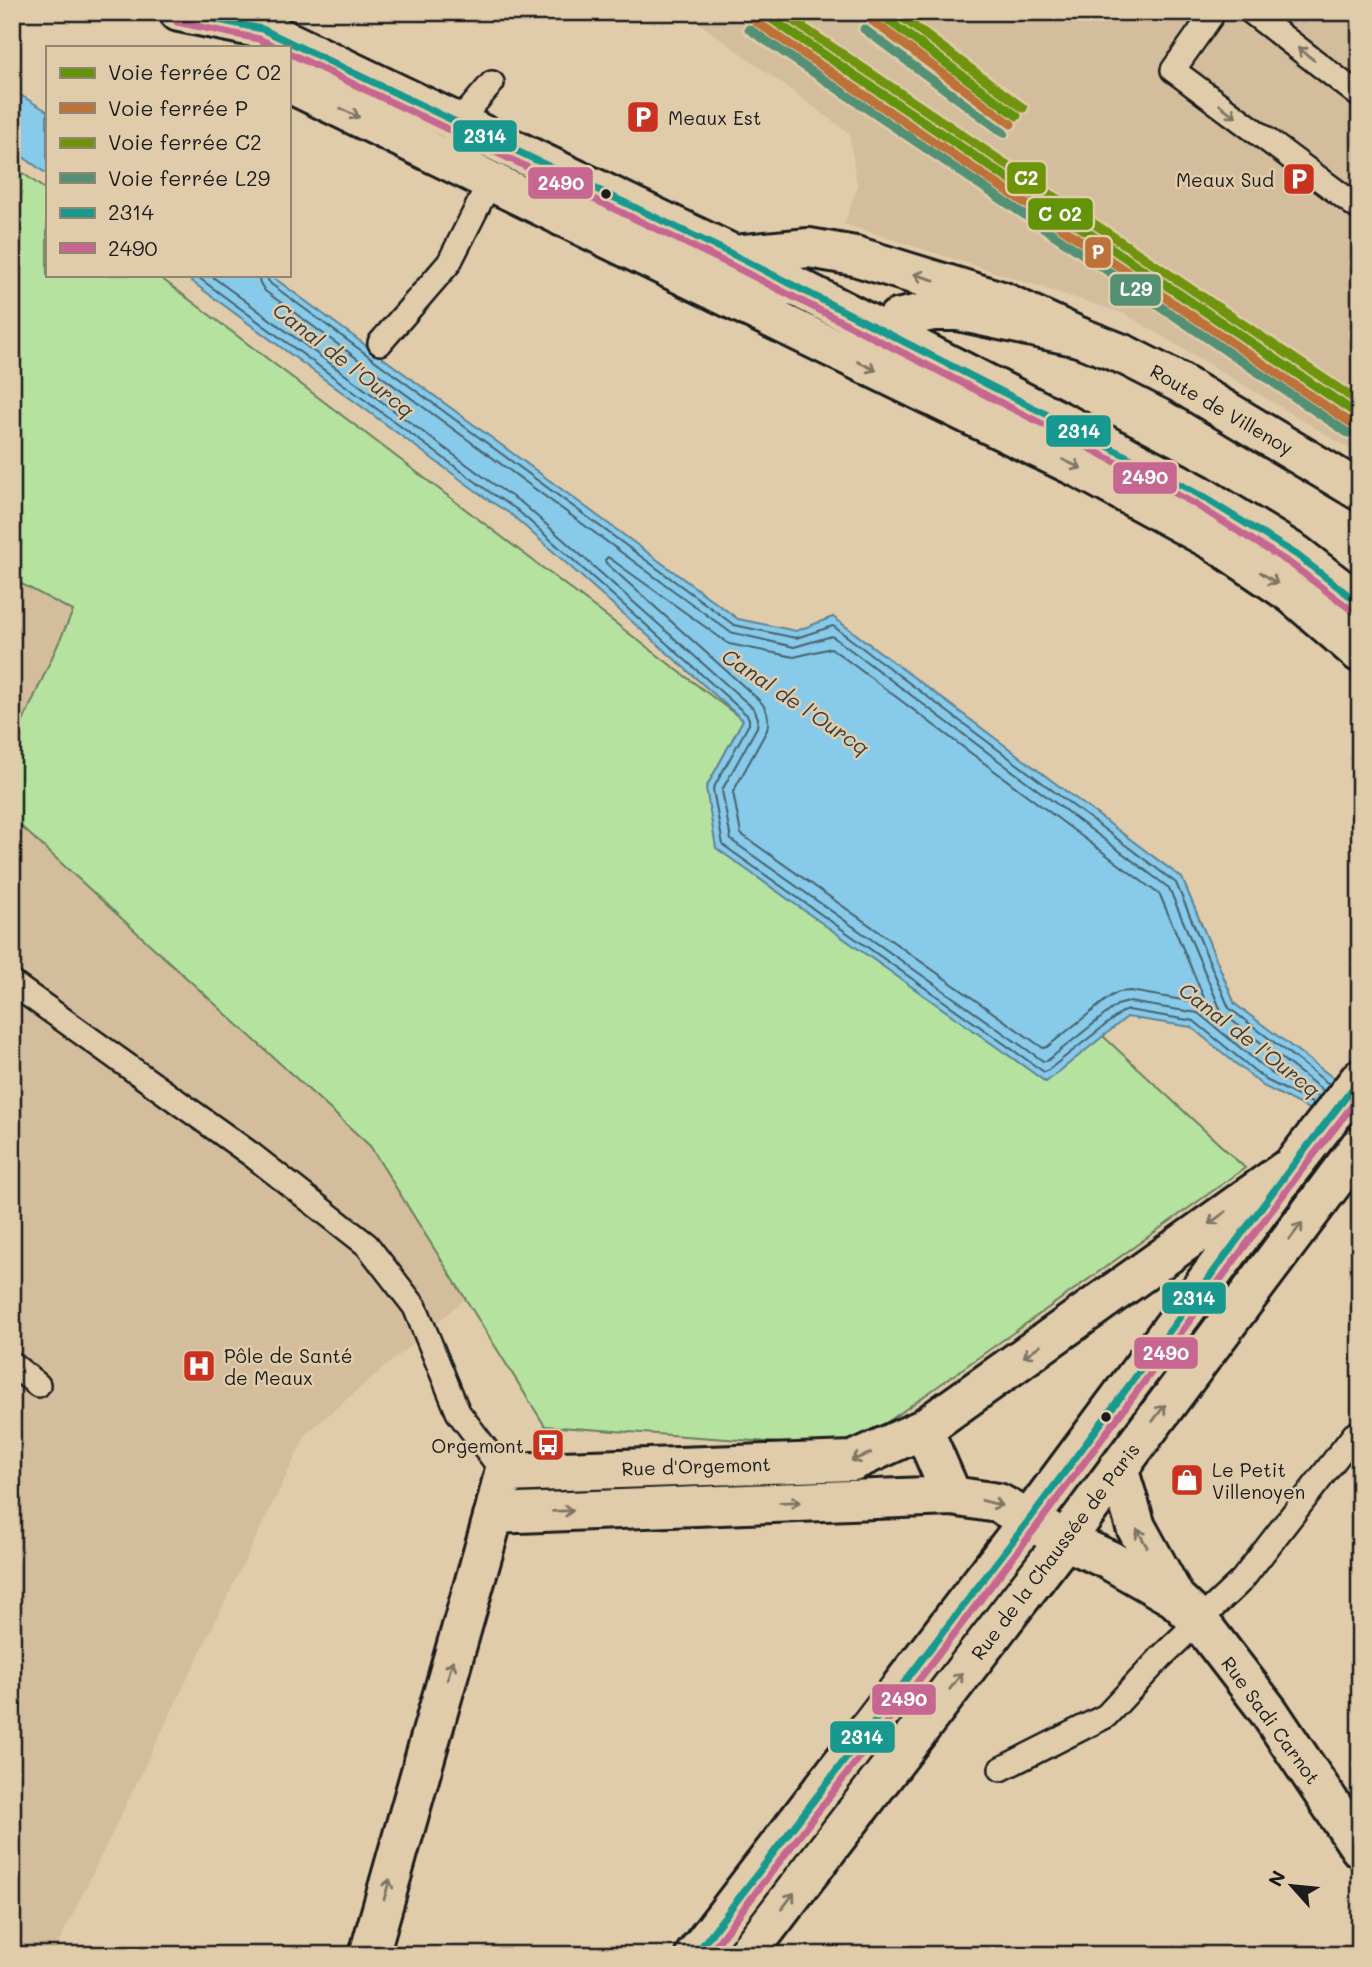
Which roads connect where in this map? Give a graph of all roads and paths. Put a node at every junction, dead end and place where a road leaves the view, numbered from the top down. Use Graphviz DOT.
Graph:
graph roads {
  1 [pos="1214,12"];
  2 [pos="1251,12"];
  3 [pos="180,13"];
  4 [pos="224,46"];
  5 [pos="290,83"];
  6 [pos="492,83"];
  7 [pos="1360,96"];
  8 [pos="461,125"];
  9 [pos="444,159"];
  10 [pos="489,182"];
  11 [pos="1360,209"];
  12 [pos="559,216"];
  13 [pos="734,255"];
  14 [pos="889,333"];
  15 [pos="1079,337"];
  16 [pos="380,343"];
  17 [pos="1360,491"];
  18 [pos="1360,604"];
  19 [pos="1360,653"];
  20 [pos="12,983"];
  21 [pos="1360,1079"];
  22 [pos="1360,1146"];
  23 [pos="1293,1164"];
  24 [pos="12,1364"];
  25 [pos="38,1385"];
  26 [pos="923,1429"];
  27 [pos="1354,1435"];
  28 [pos="1118,1468"];
  29 [pos="504,1472"];
  30 [pos="952,1496"];
  31 [pos="495,1514"];
  32 [pos="1029,1520"];
  33 [pos="1065,1540"];
  34 [pos="1187,1610"];
  35 [pos="1002,1769"];
  36 [pos="1360,1848"];
  37 [pos="369,1955"];
  38 [pos="695,1955"];
  39 [pos="747,1955"];
  1 -- 11 [label="lane, one-way"];
  7 -- 2 [label="lane, one-way"];
  3 -- 4 [label="main road"];
  3 -- 8 [label="main road"];
  5 -- 9 [label="main road, one-way"];
  6 -- 8 [label="lane"];
  8 -- 9 [label="lane"];
  8 -- 13 [label="main road"];
  9 -- 10 [label="main road"];
  10 -- 12 [label="main road"];
  10 -- 16 [label="lane"];
  12 -- 14 [label="main road"];
  12 -- 19 [label="main road, one-way"];
  13 -- 14 [label="main road"];
  15 -- 13 [label="main road, one-way"];
  14 -- 15 [label="main road"];
  14 -- 18 [label="main road"];
  15 -- 17 [label="main road, Route de Villenoy"];
  20 -- 29 [label="lane"];
  21 -- 23 [label="main road, Rue de la Chaussée de Paris"];
  28 -- 22 [label="main road, Rue de la Chaussée de Paris, one-way"];
  23 -- 26 [label="main road, Rue d'Orgemont, one-way"];
  23 -- 32 [label="main road, Rue de la Chaussée de Paris"];
  24 -- 25 [label="lane"];
  26 -- 29 [label="main road, Rue d'Orgemont, one-way"];
  26 -- 30 [label="main road"];
  27 -- 34 [label="lane"];
  28 -- 33 [label="main road, Rue de la Chaussée de Paris"];
  34 -- 28 [label="main road, Rue Sadi Carnot, one-way"];
  29 -- 31 [label="main road"];
  31 -- 30 [label="main road, Rue d'Orgemont, one-way"];
  30 -- 32 [label="main road, Rue d'Orgemont, one-way"];
  37 -- 31 [label="main road, one-way"];
  32 -- 33 [label="main road, Rue Sadi Carnot"];
  32 -- 38 [label="main road, Rue de la Chaussée de Paris"];
  33 -- 34 [label="main road, Rue Sadi Carnot"];
  39 -- 33 [label="main road, Rue de la Chaussée de Paris, one-way"];
  34 -- 35 [label="lane"];
  34 -- 36 [label="main road, Rue Sadi Carnot"];
}
